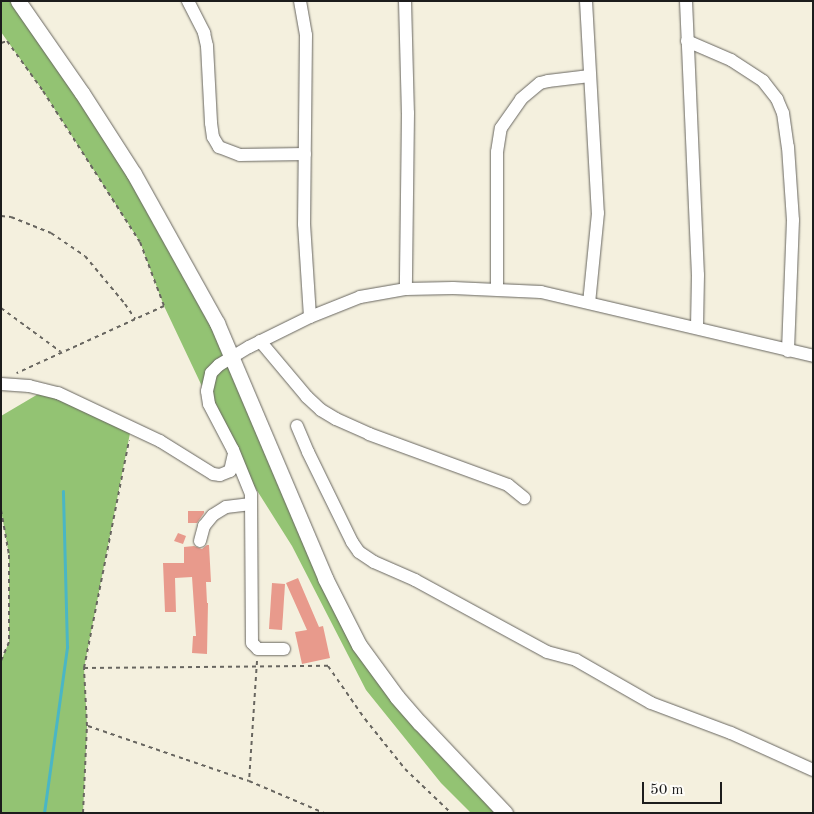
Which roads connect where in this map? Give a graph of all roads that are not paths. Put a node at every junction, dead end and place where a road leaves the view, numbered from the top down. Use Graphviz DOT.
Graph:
graph roads {
  1 [pos="18,1"];
  2 [pos="188,1"];
  3 [pos="300,1"];
  4 [pos="405,1"];
  5 [pos="586,1"];
  6 [pos="686,1"];
  7 [pos="687,41"];
  8 [pos="590,76"];
  9 [pos="305,154"];
  10 [pos="406,289"];
  11 [pos="497,289"];
  12 [pos="588,303"];
  13 [pos="310,317"];
  14 [pos="697,328"];
  15 [pos="260,341"];
  16 [pos="788,351"];
  17 [pos="231,356"];
  18 [pos="813,356"];
  19 [pos="6,381"];
  20 [pos="297,426"];
  21 [pos="234,454"];
  22 [pos="524,498"];
  23 [pos="252,504"];
  24 [pos="200,541"];
  25 [pos="284,649"];
  26 [pos="813,770"];
  27 [pos="505,813"];
  1 -- 17 [label="main road"];
  2 -- 9 [label="street"];
  3 -- 9 [label="street"];
  4 -- 10 [label="street"];
  5 -- 8 [label="street"];
  6 -- 7 [label="street"];
  7 -- 14 [label="street"];
  7 -- 16 [label="street"];
  8 -- 11 [label="street"];
  8 -- 12 [label="street"];
  9 -- 13 [label="street"];
  10 -- 11 [label="street"];
  10 -- 13 [label="street"];
  11 -- 12 [label="street"];
  12 -- 14 [label="street"];
  13 -- 15 [label="street"];
  14 -- 16 [label="street"];
  15 -- 17 [label="street"];
  15 -- 22 [label="street"];
  16 -- 18 [label="street"];
  17 -- 21 [label="street"];
  17 -- 27 [label="main road"];
  19 -- 21 [label="street"];
  20 -- 26 [label="street"];
  21 -- 23 [label="street"];
  23 -- 24 [label="street"];
  23 -- 25 [label="street"];
}
